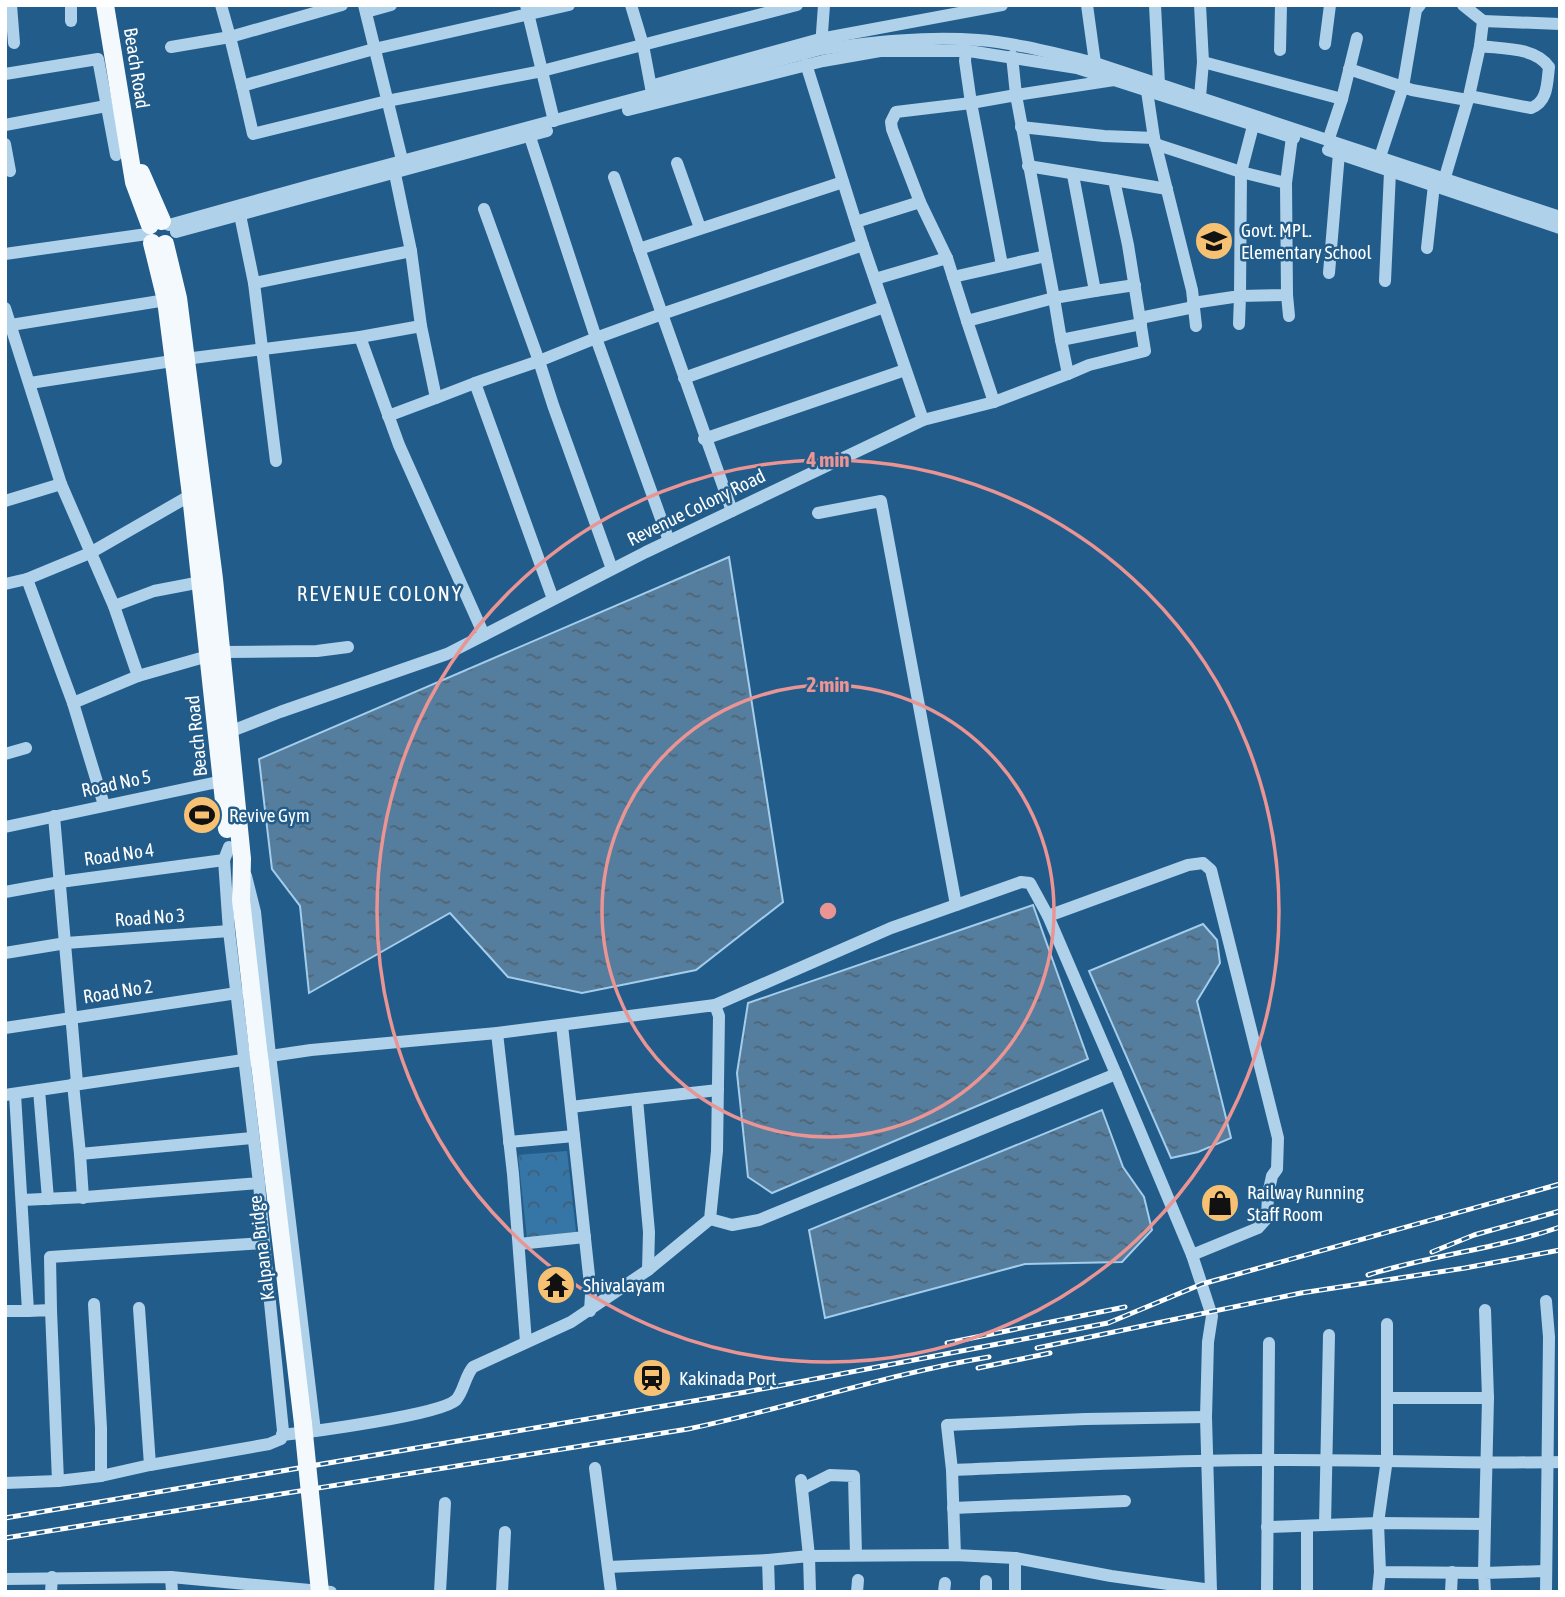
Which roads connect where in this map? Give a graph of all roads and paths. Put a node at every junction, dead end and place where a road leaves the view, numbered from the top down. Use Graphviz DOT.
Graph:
graph roads {
  1 [pos="71,5"];
  2 [pos="105,5"];
  3 [pos="221,5"];
  4 [pos="342,5"];
  5 [pos="391,5"];
  6 [pos="569,5"];
  7 [pos="631,5"];
  8 [pos="797,5"];
  9 [pos="824,5"];
  10 [pos="1002,5"];
  11 [pos="1087,5"];
  12 [pos="1155,5"];
  13 [pos="1200,5"];
  14 [pos="1281,5"];
  15 [pos="1330,5"];
  16 [pos="1420,5"];
  17 [pos="1463,5"];
  18 [pos="365,9"];
  19 [pos="766,9"];
  20 [pos="9,10"];
  21 [pos="527,10"];
  22 [pos="1477,14"];
  23 [pos="71,21"];
  24 [pos="1560,24"];
  25 [pos="230,37"];
  26 [pos="1357,38"];
  27 [pos="14,43"];
  28 [pos="1325,44"];
  29 [pos="643,45"];
  30 [pos="1480,46"];
  31 [pos="172,47"];
  32 [pos="374,49"];
  33 [pos="821,50"];
  34 [pos="1280,50"];
  35 [pos="966,51"];
  36 [pos="1012,56"];
  37 [pos="1203,62"];
  38 [pos="806,64"];
  39 [pos="1094,68"];
  40 [pos="1349,69"];
  41 [pos="542,71"];
  42 [pos="5,74"];
  43 [pos="1114,80"];
  44 [pos="242,86"];
  45 [pos="1401,87"];
  46 [pos="1153,88"];
  47 [pos="652,95"];
  48 [pos="1016,95"];
  49 [pos="1200,97"];
  50 [pos="1468,98"];
  51 [pos="1342,99"];
  52 [pos="387,101"];
  53 [pos="971,103"];
  54 [pos="106,106"];
  55 [pos="553,117"];
  56 [pos="5,125"];
  57 [pos="1254,126"];
  58 [pos="1021,127"];
  59 [pos="530,137"];
  60 [pos="1292,137"];
  61 [pos="1154,141"];
  62 [pos="1328,141"];
  63 [pos="5,145"];
  64 [pos="1339,153"];
  65 [pos="116,155"];
  66 [pos="1378,162"];
  67 [pos="677,163"];
  68 [pos="1028,166"];
  69 [pos="403,167"];
  70 [pos="10,171"];
  71 [pos="1241,172"];
  72 [pos="1390,172"];
  73 [pos="1073,175"];
  74 [pos="614,177"];
  75 [pos="1445,177"];
  76 [pos="1114,180"];
  77 [pos="843,182"];
  78 [pos="1286,183"];
  79 [pos="1433,185"];
  80 [pos="1167,189"];
  81 [pos="920,202"];
  82 [pos="484,209"];
  83 [pos="240,215"];
  84 [pos="1560,217"];
  85 [pos="856,222"];
  86 [pos="1560,228"];
  87 [pos="700,229"];
  88 [pos="160,232"];
  89 [pos="863,245"];
  90 [pos="1427,248"];
  91 [pos="639,249"];
  92 [pos="411,251"];
  93 [pos="5,254"];
  94 [pos="1046,256"];
  95 [pos="947,258"];
  96 [pos="1002,265"];
  97 [pos="1329,273"];
  98 [pos="953,277"];
  99 [pos="875,279"];
  100 [pos="1385,281"];
  101 [pos="254,283"];
  102 [pos="1135,285"];
  103 [pos="1096,291"];
  104 [pos="1287,295"];
  105 [pos="1240,296"];
  106 [pos="1054,298"];
  107 [pos="166,300"];
  108 [pos="1194,305"];
  109 [pos="884,307"];
  110 [pos="5,308"];
  111 [pos="662,314"];
  112 [pos="1289,316"];
  113 [pos="967,321"];
  114 [pos="1141,321"];
  115 [pos="1239,324"];
  116 [pos="11,325"];
  117 [pos="421,326"];
  118 [pos="1196,326"];
  119 [pos="360,337"];
  120 [pos="596,338"];
  121 [pos="1061,341"];
  122 [pos="263,349"];
  123 [pos="179,360"];
  124 [pos="539,361"];
  125 [pos="905,370"];
  126 [pos="1068,374"];
  127 [pos="684,378"];
  128 [pos="30,383"];
  129 [pos="475,383"];
  130 [pos="436,398"];
  131 [pos="994,402"];
  132 [pos="388,416"];
  133 [pos="923,420"];
  134 [pos="704,439"];
  135 [pos="276,461"];
  136 [pos="61,484"];
  137 [pos="191,495"];
  138 [pos="5,501"];
  139 [pos="732,511"];
  140 [pos="818,513"];
  141 [pos="669,541"];
  142 [pos="90,553"];
  143 [pos="612,569"];
  144 [pos="27,579"];
  145 [pos="201,582"];
  146 [pos="5,584"];
  147 [pos="553,599"];
  148 [pos="114,606"];
  149 [pos="484,635"];
  150 [pos="348,647"];
  151 [pos="215,654"];
  152 [pos="138,676"];
  153 [pos="73,703"];
  154 [pos="224,735"];
  155 [pos="26,748"];
  156 [pos="5,754"];
  157 [pos="229,780"];
  158 [pos="104,805"];
  159 [pos="54,816"];
  160 [pos="5,827"];
  161 [pos="232,855"];
  162 [pos="60,882"];
  163 [pos="5,892"];
  164 [pos="241,900"];
  165 [pos="956,905"];
  166 [pos="1048,916"];
  167 [pos="229,931"];
  168 [pos="66,943"];
  169 [pos="5,953"];
  170 [pos="237,993"];
  171 [pos="715,1005"];
  172 [pos="73,1018"];
  173 [pos="562,1025"];
  174 [pos="5,1028"];
  175 [pos="497,1033"];
  176 [pos="258,1057"];
  177 [pos="1116,1074"];
  178 [pos="75,1084"];
  179 [pos="39,1090"];
  180 [pos="718,1090"];
  181 [pos="10,1094"];
  182 [pos="637,1098"];
  183 [pos="571,1107"];
  184 [pos="575,1136"];
  185 [pos="252,1138"];
  186 [pos="509,1142"];
  187 [pos="80,1154"];
  188 [pos="258,1183"];
  189 [pos="83,1198"];
  190 [pos="48,1199"];
  191 [pos="22,1200"];
  192 [pos="710,1219"];
  193 [pos="585,1237"];
  194 [pos="264,1243"];
  195 [pos="519,1244"];
  196 [pos="1192,1255"];
  197 [pos="648,1270"];
  198 [pos="1546,1301"];
  199 [pos="94,1304"];
  200 [pos="139,1308"];
  201 [pos="51,1310"];
  202 [pos="1485,1310"];
  203 [pos="5,1311"];
  204 [pos="28,1311"];
  205 [pos="590,1311"];
  206 [pos="1387,1324"];
  207 [pos="1329,1335"];
  208 [pos="1554,1336"];
  209 [pos="526,1342"];
  210 [pos="1269,1343"];
  211 [pos="1387,1398"];
  212 [pos="1488,1398"];
  213 [pos="1553,1409"];
  214 [pos="1206,1417"];
  215 [pos="309,1427"];
  216 [pos="282,1435"];
  217 [pos="1387,1459"];
  218 [pos="1268,1460"];
  219 [pos="1327,1460"];
  220 [pos="1208,1461"];
  221 [pos="1553,1462"];
  222 [pos="1486,1463"];
  223 [pos="150,1465"];
  224 [pos="595,1468"];
  225 [pos="952,1470"];
  226 [pos="101,1476"];
  227 [pos="58,1481"];
  228 [pos="5,1483"];
  229 [pos="1125,1500"];
  230 [pos="445,1503"];
  231 [pos="953,1508"];
  232 [pos="1378,1523"];
  233 [pos="1485,1524"];
  234 [pos="1325,1525"];
  235 [pos="1267,1527"];
  236 [pos="1307,1527"];
  237 [pos="505,1532"];
  238 [pos="856,1555"];
  239 [pos="955,1555"];
  240 [pos="809,1556"];
  241 [pos="1015,1558"];
  242 [pos="768,1560"];
  243 [pos="608,1567"];
  244 [pos="1545,1571"];
  245 [pos="1380,1572"];
  246 [pos="1452,1572"];
  247 [pos="1484,1573"];
  248 [pos="1111,1576"];
  249 [pos="52,1577"];
  250 [pos="171,1577"];
  251 [pos="5,1579"];
  252 [pos="311,1591"];
  253 [pos="1211,1591"];
  254 [pos="51,1592"];
  255 [pos="172,1592"];
  256 [pos="331,1592"];
  257 [pos="440,1592"];
  258 [pos="502,1592"];
  259 [pos="611,1592"];
  260 [pos="769,1592"];
  261 [pos="810,1592"];
  262 [pos="1015,1592"];
  263 [pos="1111,1592"];
  264 [pos="1267,1592"];
  265 [pos="1307,1592"];
  266 [pos="1378,1592"];
  267 [pos="1451,1592"];
  268 [pos="1485,1592"];
  269 [pos="1546,1592"];
  1 -- 23 [label="street"];
  2 -- 88 [label="main road, Beach Road"];
  3 -- 25 [label="street"];
  4 -- 25 [label="street"];
  5 -- 18 [label="street"];
  6 -- 21 [label="street"];
  7 -- 29 [label="street"];
  8 -- 19 [label="street"];
  9 -- 33 [label="street"];
  10 -- 33 [label="street"];
  11 -- 39 [label="street"];
  12 -- 46 [label="street"];
  13 -- 37 [label="street"];
  14 -- 34 [label="street"];
  15 -- 28 [label="street"];
  16 -- 45 [label="street"];
  17 -- 22 [label="street"];
  18 -- 32 [label="street"];
  19 -- 29 [label="street"];
  20 -- 27 [label="street"];
  21 -- 32 [label="street"];
  21 -- 41 [label="street"];
  22 -- 24 [label="street"];
  22 -- 30 [label="street"];
  25 -- 31 [label="street"];
  25 -- 44 [label="street"];
  26 -- 40 [label="street"];
  29 -- 41 [label="street"];
  29 -- 47 [label="street"];
  30 -- 50 [label="street"];
  30 -- 50 [label="street"];
  32 -- 44 [label="street"];
  32 -- 52 [label="street"];
  33 -- 35 [label="street"];
  33 -- 38 [label="street"];
  33 -- 39 [label="street"];
  33 -- 47 [label="street"];
  35 -- 36 [label="street"];
  35 -- 53 [label="street"];
  36 -- 39 [label="street"];
  36 -- 48 [label="street"];
  37 -- 49 [label="street"];
  37 -- 51 [label="street"];
  38 -- 47 [label="street"];
  38 -- 77 [label="street"];
  39 -- 43 [label="street"];
  39 -- 46 [label="street"];
  40 -- 45 [label="street"];
  40 -- 51 [label="street"];
  41 -- 52 [label="street"];
  41 -- 55 [label="street"];
  42 -- 54 [label="street"];
  43 -- 46 [label="street"];
  43 -- 48 [label="street"];
  44 -- 52 [label="street"];
  45 -- 50 [label="street"];
  45 -- 66 [label="street"];
  46 -- 49 [label="street"];
  46 -- 57 [label="street"];
  46 -- 61 [label="street"];
  47 -- 55 [label="street"];
  47 -- 59 [label="street"];
  48 -- 53 [label="street"];
  48 -- 58 [label="street"];
  49 -- 62 [label="street"];
  50 -- 75 [label="street"];
  51 -- 62 [label="street"];
  52 -- 69 [label="street"];
  53 -- 81 [label="street"];
  53 -- 96 [label="street"];
  54 -- 56 [label="street"];
  54 -- 65 [label="street"];
  55 -- 69 [label="street"];
  57 -- 60 [label="street"];
  57 -- 71 [label="street"];
  58 -- 61 [label="street"];
  58 -- 68 [label="street"];
  59 -- 69 [label="street"];
  59 -- 120 [label="street"];
  60 -- 64 [label="street"];
  60 -- 78 [label="street"];
  61 -- 71 [label="street"];
  61 -- 80 [label="street"];
  62 -- 66 [label="street"];
  63 -- 70 [label="street"];
  64 -- 66 [label="street"];
  64 -- 97 [label="street"];
  66 -- 72 [label="street"];
  66 -- 75 [label="street"];
  67 -- 87 [label="street"];
  68 -- 73 [label="street"];
  68 -- 94 [label="street"];
  69 -- 83 [label="street"];
  69 -- 88 [label="street"];
  69 -- 92 [label="street"];
  71 -- 78 [label="street"];
  71 -- 105 [label="street"];
  72 -- 79 [label="street"];
  72 -- 100 [label="street"];
  73 -- 76 [label="street"];
  73 -- 103 [label="street"];
  74 -- 91 [label="street"];
  75 -- 84 [label="street"];
  76 -- 80 [label="street"];
  76 -- 102 [label="street"];
  77 -- 85 [label="street"];
  77 -- 87 [label="street"];
  78 -- 104 [label="street"];
  79 -- 86 [label="street"];
  79 -- 90 [label="street"];
  80 -- 108 [label="street"];
  81 -- 85 [label="street"];
  81 -- 95 [label="street"];
  82 -- 124 [label="street"];
  83 -- 88 [label="street"];
  83 -- 101 [label="street"];
  85 -- 89 [label="street"];
  87 -- 91 [label="street"];
  88 -- 93 [label="street"];
  88 -- 107 [label="main road, Beach Road"];
  88 -- 123 [label="main road, Beach Road"];
  89 -- 99 [label="street"];
  89 -- 111 [label="street"];
  91 -- 111 [label="street"];
  92 -- 101 [label="street"];
  92 -- 117 [label="street"];
  94 -- 96 [label="street"];
  94 -- 106 [label="street"];
  95 -- 98 [label="street"];
  95 -- 99 [label="street"];
  96 -- 98 [label="street"];
  98 -- 113 [label="street"];
  99 -- 109 [label="street"];
  101 -- 122 [label="street"];
  102 -- 103 [label="street"];
  102 -- 114 [label="street"];
  103 -- 106 [label="street"];
  104 -- 105 [label="street"];
  104 -- 112 [label="street"];
  105 -- 108 [label="street"];
  105 -- 115 [label="street"];
  106 -- 113 [label="street"];
  106 -- 121 [label="street"];
  107 -- 116 [label="street"];
  107 -- 123 [label="main road, Beach Road"];
  108 -- 114 [label="street"];
  108 -- 118 [label="street"];
  109 -- 125 [label="street"];
  109 -- 127 [label="street"];
  110 -- 116 [label="street"];
  111 -- 120 [label="street"];
  111 -- 127 [label="street"];
  113 -- 131 [label="street"];
  114 -- 121 [label="street"];
  114 -- 126 [label="street, Revenue Colony Road"];
  116 -- 128 [label="street"];
  117 -- 119 [label="street"];
  117 -- 130 [label="street"];
  119 -- 122 [label="street"];
  119 -- 132 [label="street"];
  120 -- 124 [label="street"];
  120 -- 141 [label="street"];
  121 -- 126 [label="street"];
  122 -- 123 [label="street"];
  122 -- 135 [label="street"];
  123 -- 128 [label="street"];
  123 -- 137 [label="main road, Beach Road"];
  123 -- 151 [label="main road, Beach Road"];
  124 -- 129 [label="street"];
  124 -- 143 [label="street"];
  125 -- 133 [label="street"];
  125 -- 134 [label="street"];
  126 -- 131 [label="street, Revenue Colony Road"];
  127 -- 134 [label="street"];
  128 -- 136 [label="street"];
  129 -- 130 [label="street"];
  129 -- 147 [label="street"];
  130 -- 132 [label="street"];
  131 -- 133 [label="street, Revenue Colony Road"];
  132 -- 149 [label="street"];
  133 -- 139 [label="street, Revenue Colony Road"];
  134 -- 139 [label="street"];
  136 -- 138 [label="street"];
  136 -- 142 [label="street"];
  137 -- 142 [label="street"];
  137 -- 145 [label="main road, Beach Road"];
  139 -- 141 [label="street, Revenue Colony Road"];
  140 -- 165 [label="street"];
  141 -- 143 [label="street, Revenue Colony Road"];
  142 -- 144 [label="street"];
  142 -- 148 [label="street"];
  143 -- 147 [label="street, Revenue Colony Road"];
  144 -- 146 [label="street"];
  144 -- 153 [label="street"];
  145 -- 148 [label="street"];
  145 -- 151 [label="main road, Beach Road"];
  147 -- 149 [label="street, Revenue Colony Road"];
  148 -- 152 [label="street"];
  149 -- 154 [label="street, Revenue Colony Road"];
  150 -- 151 [label="street"];
  151 -- 152 [label="street"];
  151 -- 154 [label="main road, Beach Road"];
  152 -- 153 [label="street"];
  153 -- 158 [label="street"];
  154 -- 157 [label="main road, Beach Road"];
  155 -- 156 [label="street"];
  157 -- 158 [label="street, Road No 5"];
  157 -- 161 [label="main road, Beach Road"];
  158 -- 159 [label="street, Road No 5"];
  159 -- 160 [label="street, Road No 5"];
  159 -- 162 [label="street"];
  161 -- 162 [label="street, Road No 4"];
  161 -- 164 [label="main road, Beach Road"];
  161 -- 167 [label="street"];
  161 -- 176 [label="street"];
  162 -- 163 [label="street, Road No 4"];
  162 -- 168 [label="street"];
  164 -- 176 [label="main road, Kalpana Bridge"];
  165 -- 166 [label="street"];
  165 -- 171 [label="street"];
  166 -- 177 [label="street"];
  166 -- 196 [label="street"];
  167 -- 168 [label="street, Road No 3"];
  167 -- 170 [label="street"];
  168 -- 169 [label="street, Road No 3"];
  168 -- 172 [label="street"];
  170 -- 172 [label="street, Road No 2"];
  170 -- 176 [label="street"];
  171 -- 173 [label="street"];
  171 -- 180 [label="street"];
  172 -- 174 [label="street, Road No 2"];
  172 -- 178 [label="street"];
  173 -- 175 [label="street"];
  173 -- 183 [label="street"];
  175 -- 176 [label="street"];
  175 -- 186 [label="street"];
  176 -- 178 [label="street"];
  176 -- 185 [label="street"];
  176 -- 215 [label="main road, Kalpana Bridge"];
  177 -- 192 [label="street"];
  177 -- 196 [label="street"];
  178 -- 179 [label="street"];
  178 -- 187 [label="street"];
  179 -- 181 [label="street"];
  179 -- 190 [label="street"];
  180 -- 182 [label="street"];
  180 -- 192 [label="street"];
  181 -- 191 [label="street"];
  182 -- 183 [label="street"];
  182 -- 197 [label="street"];
  183 -- 184 [label="street"];
  184 -- 186 [label="street"];
  184 -- 193 [label="street"];
  185 -- 187 [label="street"];
  185 -- 188 [label="street"];
  186 -- 195 [label="street"];
  187 -- 189 [label="street"];
  188 -- 189 [label="street"];
  188 -- 194 [label="street"];
  189 -- 190 [label="street"];
  190 -- 191 [label="street"];
  191 -- 204 [label="street"];
  192 -- 197 [label="street"];
  193 -- 195 [label="street"];
  193 -- 205 [label="street"];
  194 -- 201 [label="street"];
  194 -- 216 [label="street"];
  195 -- 209 [label="street"];
  196 -- 214 [label="street"];
  197 -- 205 [label="street"];
  198 -- 208 [label="street"];
  199 -- 226 [label="street"];
  200 -- 223 [label="street"];
  201 -- 204 [label="street"];
  201 -- 227 [label="street"];
  202 -- 212 [label="street"];
  203 -- 204 [label="street"];
  205 -- 209 [label="street"];
  206 -- 211 [label="street"];
  207 -- 219 [label="street"];
  208 -- 213 [label="street"];
  209 -- 215 [label="street"];
  210 -- 218 [label="street"];
  211 -- 212 [label="street"];
  211 -- 217 [label="street"];
  212 -- 222 [label="street"];
  213 -- 221 [label="street"];
  214 -- 220 [label="street"];
  214 -- 225 [label="street"];
  215 -- 216 [label="street"];
  215 -- 252 [label="main road, Kalpana Bridge, bridge"];
  216 -- 223 [label="street"];
  217 -- 219 [label="street"];
  217 -- 222 [label="street"];
  217 -- 232 [label="street"];
  218 -- 219 [label="street"];
  218 -- 220 [label="street"];
  218 -- 235 [label="street"];
  219 -- 234 [label="street"];
  220 -- 225 [label="street"];
  220 -- 253 [label="street"];
  221 -- 222 [label="street"];
  221 -- 244 [label="street"];
  222 -- 233 [label="street"];
  223 -- 226 [label="street"];
  224 -- 243 [label="street"];
  225 -- 231 [label="street"];
  226 -- 227 [label="street"];
  227 -- 228 [label="street"];
  229 -- 231 [label="street"];
  230 -- 257 [label="street"];
  231 -- 239 [label="street"];
  232 -- 233 [label="street"];
  232 -- 234 [label="street"];
  232 -- 245 [label="street"];
  233 -- 247 [label="street"];
  234 -- 236 [label="street"];
  235 -- 236 [label="street"];
  235 -- 264 [label="street"];
  236 -- 265 [label="street"];
  237 -- 258 [label="street"];
  238 -- 239 [label="street"];
  238 -- 240 [label="street"];
  238 -- 240 [label="street"];
  239 -- 241 [label="street"];
  240 -- 242 [label="street"];
  240 -- 261 [label="street"];
  241 -- 248 [label="street"];
  241 -- 262 [label="street"];
  242 -- 243 [label="street"];
  242 -- 260 [label="street"];
  243 -- 259 [label="street"];
  244 -- 247 [label="street"];
  244 -- 269 [label="street"];
  245 -- 246 [label="street"];
  245 -- 266 [label="street"];
  246 -- 247 [label="street"];
  246 -- 267 [label="street"];
  247 -- 268 [label="street"];
  248 -- 253 [label="street"];
  248 -- 263 [label="street"];
  249 -- 250 [label="street"];
  249 -- 251 [label="street"];
  249 -- 254 [label="street"];
  250 -- 252 [label="street"];
  250 -- 255 [label="street"];
  252 -- 256 [label="street"];
}
